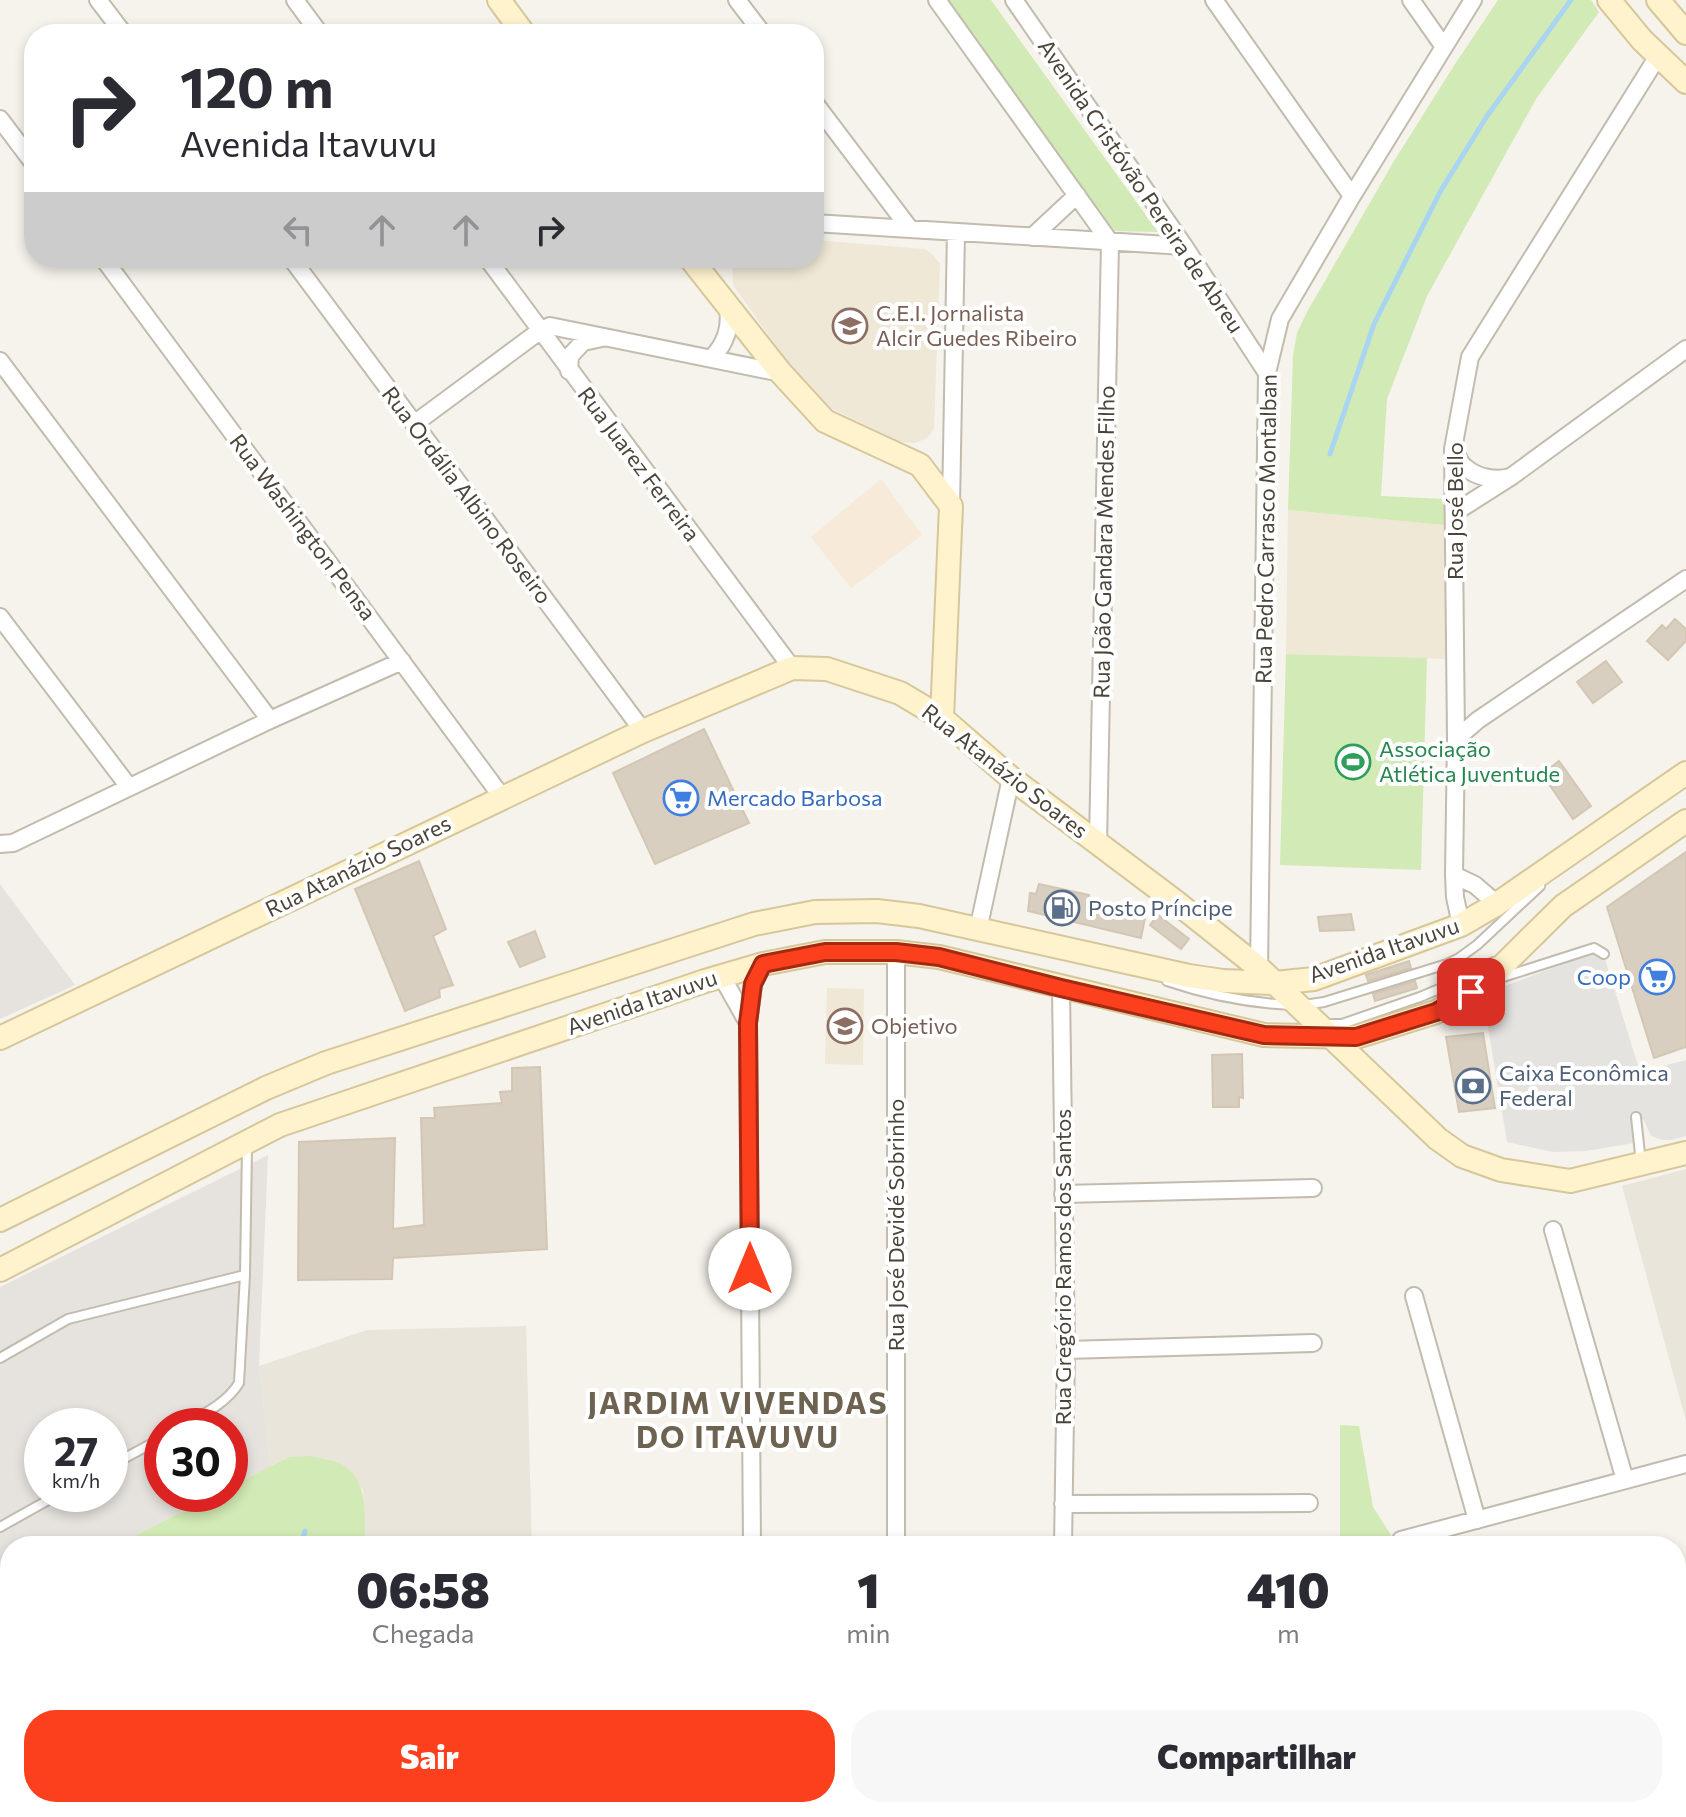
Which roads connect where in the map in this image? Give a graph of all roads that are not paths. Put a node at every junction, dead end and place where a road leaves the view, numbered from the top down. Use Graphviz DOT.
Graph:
graph roads {
  1 [pos="295,0"];
  2 [pos="499,0"];
  3 [pos="737,0"];
  4 [pos="937,0"];
  5 [pos="1014,0"];
  6 [pos="1214,0"];
  7 [pos="1411,0"];
  8 [pos="1473,0"];
  9 [pos="1609,0"];
  10 [pos="1658,0"];
  11 [pos="107,3"];
  12 [pos="119,24"];
  13 [pos="313,24"];
  14 [pos="517,24"];
  15 [pos="755,24"];
  16 [pos="1686,33"];
  17 [pos="1444,47"];
  18 [pos="1658,56"];
  19 [pos="1686,82"];
  20 [pos="824,115"];
  21 [pos="0,119"];
  22 [pos="24,151"];
  23 [pos="1077,195"];
  24 [pos="1352,196"];
  25 [pos="824,224"];
  26 [pos="910,229"];
  27 [pos="956,232"];
  28 [pos="1032,237"];
  29 [pos="1110,242"];
  30 [pos="1184,246"];
  31 [pos="110,268"];
  32 [pos="298,268"];
  33 [pos="494,268"];
  34 [pos="698,268"];
  35 [pos="728,305"];
  36 [pos="541,330"];
  37 [pos="607,337"];
  38 [pos="1686,349"];
  39 [pos="711,359"];
  40 [pos="0,361"];
  41 [pos="569,371"];
  42 [pos="781,373"];
  43 [pos="1267,373"];
  44 [pos="414,424"];
  45 [pos="1453,449"];
  46 [pos="951,451"];
  47 [pos="920,465"];
  48 [pos="1512,476"];
  49 [pos="951,506"];
  50 [pos="1454,513"];
  51 [pos="1686,579"];
  52 [pos="0,617"];
  53 [pos="402,661"];
  54 [pos="792,668"];
  55 [pos="942,718"];
  56 [pos="270,720"];
  57 [pos="643,731"];
  58 [pos="1456,739"];
  59 [pos="1686,773"];
  60 [pos="1011,778"];
  61 [pos="129,787"];
  62 [pos="502,797"];
  63 [pos="1686,821"];
  64 [pos="1098,843"];
  65 [pos="0,844"];
  66 [pos="1574,850"];
  67 [pos="1454,875"];
  68 [pos="1497,904"];
  69 [pos="1461,925"];
  70 [pos="978,930"];
  71 [pos="1522,944"];
  72 [pos="896,952"];
  73 [pos="1087,954"];
  74 [pos="1604,954"];
  75 [pos="763,964"];
  76 [pos="992,971"];
  77 [pos="721,975"];
  78 [pos="1267,976"];
  79 [pos="1485,983"];
  80 [pos="1061,988"];
  81 [pos="1299,1006"];
  82 [pos="748,1023"];
  83 [pos="1325,1030"];
  84 [pos="0,1038"];
  85 [pos="1636,1117"];
  86 [pos="247,1142"];
  87 [pos="1686,1153"];
  88 [pos="1641,1164"];
  89 [pos="1313,1188"];
  90 [pos="1063,1194"];
  91 [pos="0,1220"];
  92 [pos="1553,1230"];
  93 [pos="0,1270"];
  94 [pos="245,1275"];
  95 [pos="1414,1296"];
  96 [pos="1313,1343"];
  97 [pos="1066,1350"];
  98 [pos="0,1358"];
  99 [pos="213,1408"];
  100 [pos="1686,1464"];
  101 [pos="1625,1480"];
  102 [pos="1309,1503"];
  103 [pos="1063,1504"];
  104 [pos="27,1512"];
  105 [pos="1477,1520"];
  106 [pos="0,1527"];
  107 [pos="752,1536"];
  108 [pos="896,1536"];
  109 [pos="1063,1536"];
  110 [pos="1416,1536"];
  1 -- 13 [label="street"];
  2 -- 14 [label="main road"];
  3 -- 15 [label="street"];
  4 -- 23 [label="street"];
  5 -- 30 [label="street, Avenida Cristóvão Pereira de Abreu"];
  6 -- 24 [label="street"];
  7 -- 17 [label="street"];
  8 -- 17 [label="street, Rua Pedro Carrasco Montalban"];
  9 -- 18 [label="main road"];
  10 -- 16 [label="main road"];
  11 -- 12 [label="street"];
  17 -- 24 [label="street, Rua Pedro Carrasco Montalban"];
  18 -- 19 [label="main road"];
  18 -- 45 [label="street, Rua José Bello"];
  20 -- 26 [label="street"];
  21 -- 22 [label="street"];
  23 -- 28 [label="street"];
  23 -- 29 [label="street"];
  24 -- 43 [label="street, Rua Pedro Carrasco Montalban"];
  25 -- 26 [label="street"];
  26 -- 27 [label="street"];
  27 -- 28 [label="street"];
  27 -- 46 [label="street"];
  28 -- 29 [label="street"];
  29 -- 30 [label="street"];
  29 -- 64 [label="street, Rua João Gandara Mendes Filho"];
  30 -- 43 [label="street, Avenida Cristóvão Pereira de Abreu"];
  31 -- 53 [label="street, Rua Washington Pensa"];
  32 -- 44 [label="street, Rua Ordália Albino Roseiro"];
  33 -- 36 [label="street, Rua Juarez Ferreira"];
  34 -- 35 [label="main road"];
  35 -- 39 [label="street"];
  35 -- 42 [label="main road"];
  36 -- 37 [label="street"];
  36 -- 41 [label="street, Rua Juarez Ferreira"];
  36 -- 44 [label="street"];
  37 -- 39 [label="street"];
  37 -- 41 [label="street"];
  38 -- 48 [label="street"];
  39 -- 42 [label="street"];
  40 -- 56 [label="street"];
  41 -- 54 [label="street, Rua Juarez Ferreira"];
  42 -- 47 [label="main road"];
  43 -- 78 [label="street, Rua Pedro Carrasco Montalban"];
  44 -- 57 [label="street, Rua Ordália Albino Roseiro"];
  45 -- 48 [label="street"];
  45 -- 50 [label="street, Rua José Bello"];
  46 -- 47 [label="street"];
  46 -- 49 [label="street"];
  47 -- 49 [label="main road"];
  48 -- 50 [label="street"];
  49 -- 55 [label="main road"];
  50 -- 58 [label="street, Rua José Bello"];
  51 -- 58 [label="street"];
  52 -- 61 [label="street"];
  53 -- 56 [label="street"];
  53 -- 62 [label="street, Rua Washington Pensa"];
  54 -- 55 [label="main road, Rua Atanázio Soares"];
  54 -- 57 [label="main road, Rua Atanázio Soares"];
  55 -- 60 [label="main road, Rua Atanázio Soares"];
  56 -- 61 [label="street"];
  57 -- 62 [label="main road, Rua Atanázio Soares"];
  58 -- 67 [label="street, Rua José Bello"];
  59 -- 66 [label="main road, Avenida Itavuvu"];
  60 -- 64 [label="main road, Rua Atanázio Soares"];
  60 -- 70 [label="street"];
  61 -- 65 [label="street"];
  62 -- 84 [label="main road, Rua Atanázio Soares"];
  63 -- 71 [label="main road, Avenida Itavuvu"];
  64 -- 78 [label="main road, Rua Atanázio Soares"];
  66 -- 68 [label="main road, Avenida Itavuvu"];
  66 -- 81 [label="lane"];
  67 -- 68 [label="street"];
  67 -- 69 [label="street, Rua José Bello"];
  68 -- 69 [label="main road, Avenida Itavuvu"];
  69 -- 78 [label="main road, Avenida Itavuvu"];
  70 -- 73 [label="main road, Avenida Itavuvu"];
  70 -- 76 [label="main road"];
  70 -- 91 [label="main road, Avenida Itavuvu"];
  71 -- 79 [label="main road, Avenida Itavuvu"];
  71 -- 83 [label="lane"];
  72 -- 75 [label="main road, Avenida Itavuvu"];
  72 -- 76 [label="main road, Avenida Itavuvu"];
  72 -- 108 [label="street, Rua José Devidé Sobrinho"];
  73 -- 78 [label="main road, Avenida Itavuvu"];
  73 -- 81 [label="lane"];
  74 -- 79 [label="lane"];
  75 -- 77 [label="main road, Avenida Itavuvu"];
  75 -- 82 [label="street"];
  76 -- 80 [label="main road, Avenida Itavuvu"];
  77 -- 82 [label="street"];
  77 -- 86 [label="main road, Avenida Itavuvu"];
  78 -- 81 [label="main road, Rua Atanázio Soares"];
  79 -- 83 [label="main road, Avenida Itavuvu"];
  80 -- 83 [label="main road, Avenida Itavuvu"];
  80 -- 90 [label="street, Rua Gregório Ramos dos Santos"];
  81 -- 83 [label="main road, Rua Atanázio Soares"];
  82 -- 107 [label="street"];
  83 -- 88 [label="main road, Rua Atanázio Soares"];
  85 -- 88 [label="lane"];
  86 -- 93 [label="main road, Avenida Itavuvu"];
  86 -- 94 [label="lane"];
  87 -- 88 [label="main road, Rua Atanázio Soares"];
  89 -- 90 [label="street"];
  90 -- 97 [label="street, Rua Gregório Ramos dos Santos"];
  92 -- 101 [label="street"];
  94 -- 98 [label="lane"];
  94 -- 99 [label="lane"];
  95 -- 105 [label="street"];
  96 -- 97 [label="street"];
  97 -- 103 [label="street, Rua Gregório Ramos dos Santos"];
  100 -- 101 [label="street"];
  101 -- 105 [label="street"];
  102 -- 103 [label="street"];
  103 -- 109 [label="street, Rua Gregório Ramos dos Santos"];
  104 -- 106 [label="lane"];
  105 -- 110 [label="street"];
}
